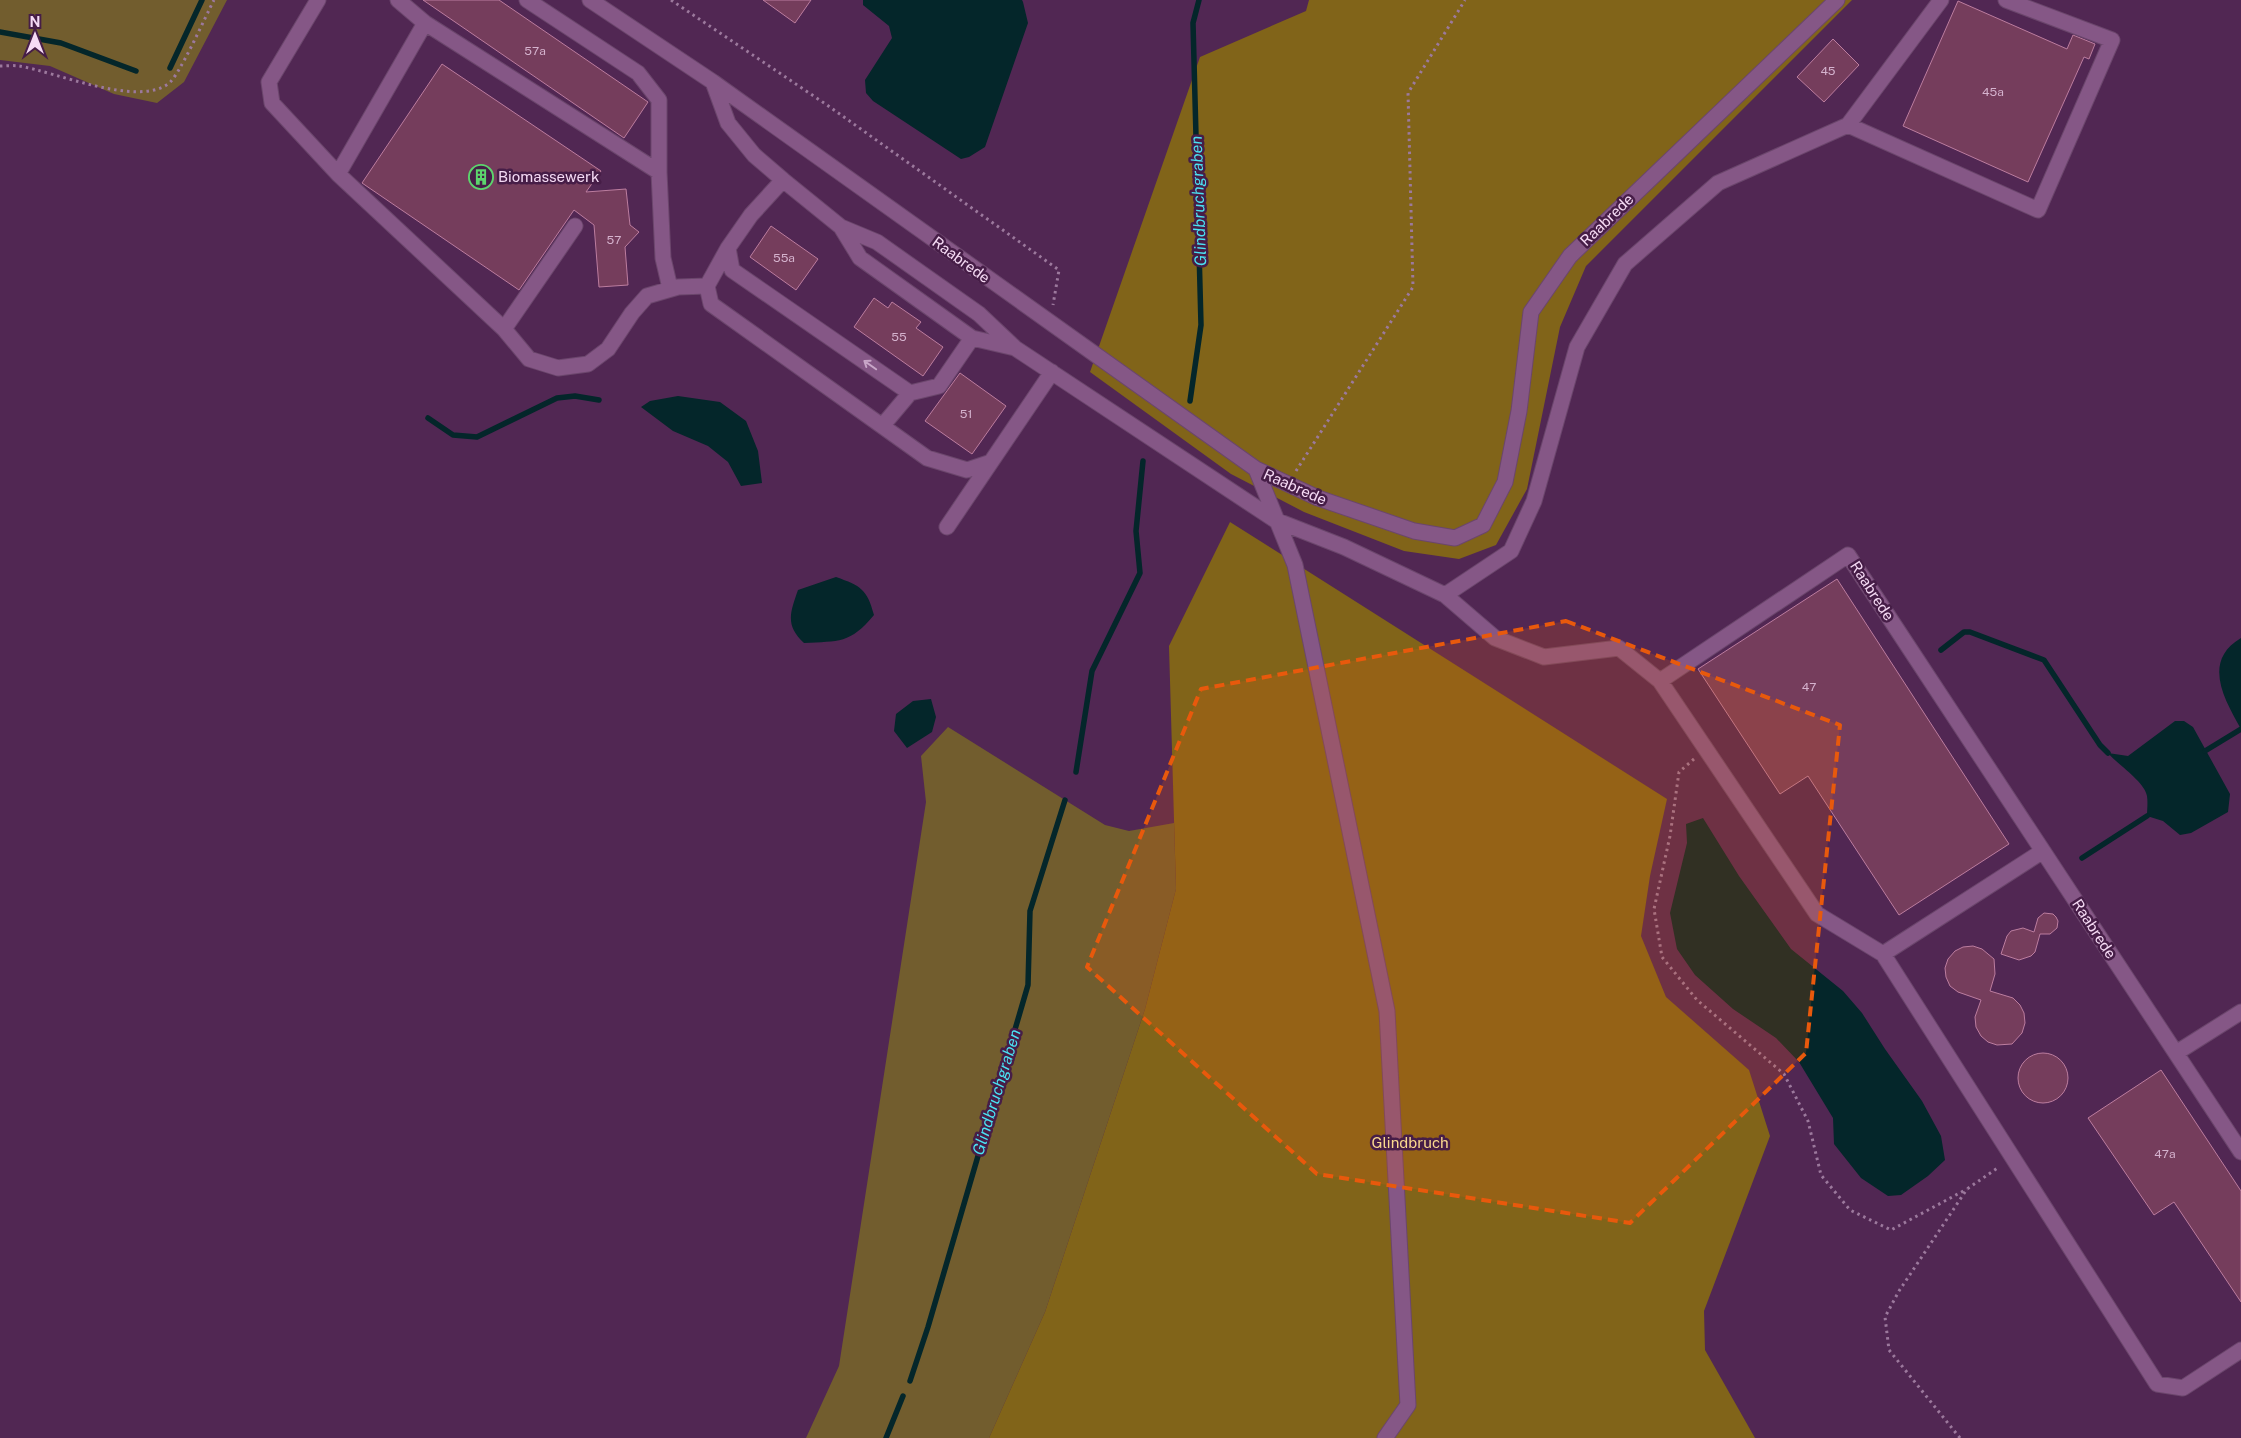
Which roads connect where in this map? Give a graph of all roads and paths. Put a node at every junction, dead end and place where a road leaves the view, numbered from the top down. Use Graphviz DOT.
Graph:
graph roads {
  1 [pos="214,0"];
  2 [pos="318,0"];
  3 [pos="398,0"];
  4 [pos="527,0"];
  5 [pos="590,0"];
  6 [pos="671,0"];
  7 [pos="1465,0"];
  8 [pos="1837,0"];
  9 [pos="1941,0"];
  10 [pos="2006,0"];
  11 [pos="425,23"];
  12 [pos="0,66"];
  13 [pos="713,82"];
  14 [pos="1848,125"];
  15 [pos="658,172"];
  16 [pos="338,174"];
  17 [pos="783,180"];
  18 [pos="575,226"];
  19 [pos="841,228"];
  20 [pos="728,248"];
  21 [pos="707,286"];
  22 [pos="670,288"];
  23 [pos="1049,322"];
  24 [pos="504,329"];
  25 [pos="972,338"];
  26 [pos="1015,348"];
  27 [pos="1052,372"];
  28 [pos="910,393"];
  29 [pos="883,425"];
  30 [pos="991,462"];
  31 [pos="1256,469"];
  32 [pos="1288,484"];
  33 [pos="1275,520"];
  34 [pos="947,527"];
  35 [pos="1445,595"];
  36 [pos="1660,681"];
  37 [pos="1706,748"];
  38 [pos="2043,851"];
  39 [pos="1883,954"];
  40 [pos="2241,1012"];
  41 [pos="2176,1053"];
  42 [pos="2241,1152"];
  43 [pos="2012,1157"];
  44 [pos="1967,1189"];
  45 [pos="2241,1350"];
  46 [pos="1385,1438"];
  47 [pos="1960,1438"];
  1 -- 12 [label="path"];
  2 -- 16 [label="street"];
  3 -- 11 [label="street"];
  4 -- 15 [label="street"];
  5 -- 13 [label="street, Raabrede"];
  6 -- 23 [label="path"];
  7 -- 32 [label="path"];
  8 -- 32 [label="street, Raabrede"];
  9 -- 14 [label="street"];
  10 -- 14 [label="street"];
  11 -- 15 [label="street"];
  11 -- 16 [label="street"];
  13 -- 17 [label="street"];
  13 -- 23 [label="street, Raabrede"];
  14 -- 35 [label="street"];
  15 -- 22 [label="street"];
  16 -- 24 [label="street"];
  17 -- 19 [label="street"];
  17 -- 20 [label="street"];
  18 -- 24 [label="street"];
  19 -- 25 [label="street"];
  19 -- 26 [label="street"];
  20 -- 21 [label="street"];
  28 -- 20 [label="street, one-way"];
  21 -- 22 [label="street"];
  21 -- 29 [label="street"];
  22 -- 24 [label="street"];
  23 -- 31 [label="street, Raabrede"];
  25 -- 26 [label="street"];
  25 -- 28 [label="street"];
  26 -- 27 [label="street"];
  27 -- 30 [label="street"];
  27 -- 33 [label="street"];
  28 -- 29 [label="street"];
  29 -- 30 [label="street"];
  30 -- 34 [label="street"];
  31 -- 32 [label="street, Raabrede"];
  31 -- 33 [label="street"];
  33 -- 35 [label="street"];
  33 -- 46 [label="street"];
  35 -- 36 [label="street"];
  36 -- 37 [label="street"];
  36 -- 38 [label="street, Raabrede"];
  37 -- 39 [label="street"];
  37 -- 44 [label="path"];
  38 -- 39 [label="street"];
  38 -- 41 [label="street, Raabrede"];
  39 -- 43 [label="street"];
  40 -- 41 [label="street"];
  41 -- 42 [label="street, Raabrede"];
  43 -- 44 [label="path"];
  43 -- 45 [label="street"];
  44 -- 47 [label="path"];
}
